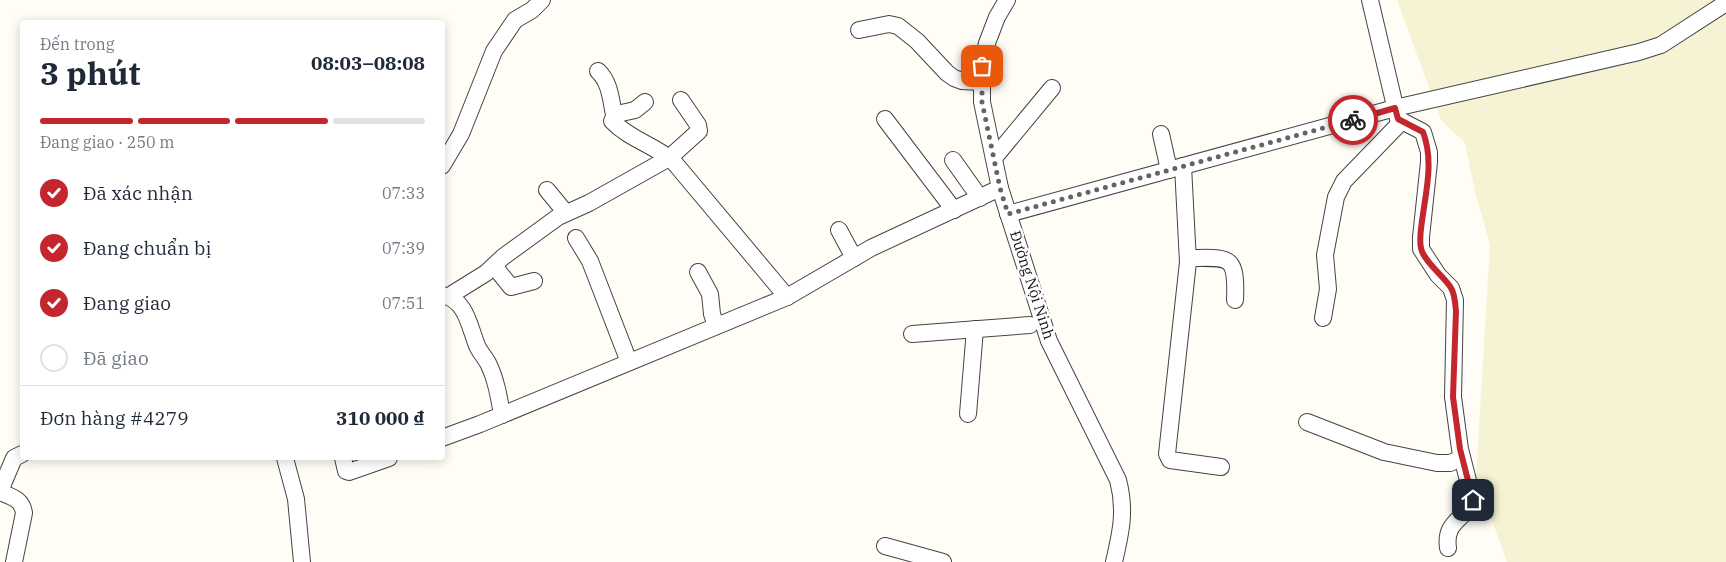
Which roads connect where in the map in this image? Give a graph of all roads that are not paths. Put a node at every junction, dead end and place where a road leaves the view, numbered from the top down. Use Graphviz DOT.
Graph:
graph roads {
  1 [pos="542,0"];
  2 [pos="1007,0"];
  3 [pos="1370,0"];
  4 [pos="1726,3"];
  5 [pos="859,30"];
  6 [pos="598,71"];
  7 [pos="982,82"];
  8 [pos="1052,88"];
  9 [pos="681,100"];
  10 [pos="645,102"];
  11 [pos="614,115"];
  12 [pos="1398,115"];
  13 [pos="885,119"];
  14 [pos="1161,134"];
  15 [pos="669,158"];
  16 [pos="994,158"];
  17 [pos="954,160"];
  18 [pos="445,161"];
  19 [pos="1176,168"];
  20 [pos="1000,188"];
  21 [pos="547,190"];
  22 [pos="980,198"];
  23 [pos="954,210"];
  24 [pos="566,213"];
  25 [pos="1008,214"];
  26 [pos="839,230"];
  27 [pos="576,238"];
  28 [pos="854,258"];
  29 [pos="1188,258"];
  30 [pos="494,266"];
  31 [pos="698,272"];
  32 [pos="534,281"];
  33 [pos="446,296"];
  34 [pos="786,296"];
  35 [pos="1235,300"];
  36 [pos="1323,318"];
  37 [pos="1036,324"];
  38 [pos="716,326"];
  39 [pos="975,328"];
  40 [pos="912,334"];
  41 [pos="629,362"];
  42 [pos="968,414"];
  43 [pos="502,415"];
  44 [pos="1308,422"];
  45 [pos="445,437"];
  46 [pos="20,455"];
  47 [pos="1462,458"];
  48 [pos="286,460"];
  49 [pos="344,460"];
  50 [pos="383,460"];
  51 [pos="1221,466"];
  52 [pos="0,491"];
  53 [pos="886,546"];
  54 [pos="1448,548"];
  55 [pos="14,562"];
  56 [pos="302,562"];
  57 [pos="943,562"];
  58 [pos="1114,562"];
  1 -- 18 [label="street"];
  2 -- 7 [label="street, Đường Nội Ninh"];
  3 -- 12 [label="street"];
  4 -- 12 [label="street"];
  5 -- 7 [label="street"];
  6 -- 11 [label="street"];
  7 -- 16 [label="street, Đường Nội Ninh"];
  8 -- 16 [label="street"];
  9 -- 15 [label="street"];
  10 -- 11 [label="street"];
  11 -- 15 [label="street"];
  12 -- 19 [label="street"];
  12 -- 36 [label="street"];
  12 -- 47 [label="street"];
  13 -- 23 [label="street"];
  14 -- 19 [label="street"];
  15 -- 24 [label="street"];
  15 -- 34 [label="street"];
  16 -- 20 [label="street, Đường Nội Ninh"];
  17 -- 22 [label="street"];
  19 -- 25 [label="street"];
  19 -- 29 [label="street"];
  20 -- 22 [label="street"];
  20 -- 25 [label="street, Đường Nội Ninh"];
  21 -- 24 [label="street"];
  22 -- 23 [label="street"];
  23 -- 28 [label="street"];
  24 -- 30 [label="street"];
  25 -- 37 [label="street, Đường Nội Ninh"];
  26 -- 28 [label="street"];
  27 -- 41 [label="street"];
  28 -- 34 [label="street"];
  29 -- 35 [label="street"];
  29 -- 51 [label="street"];
  30 -- 32 [label="street"];
  30 -- 33 [label="street"];
  31 -- 38 [label="street"];
  33 -- 43 [label="street"];
  34 -- 38 [label="street"];
  37 -- 39 [label="street"];
  37 -- 58 [label="street, Đường Nội Ninh"];
  38 -- 41 [label="street"];
  39 -- 40 [label="street"];
  39 -- 42 [label="street"];
  41 -- 43 [label="street"];
  43 -- 45 [label="street"];
  44 -- 47 [label="street"];
  46 -- 52 [label="street"];
  47 -- 54 [label="street"];
  48 -- 56 [label="street"];
  49 -- 50 [label="street"];
  52 -- 55 [label="street"];
  53 -- 57 [label="street"];
}
